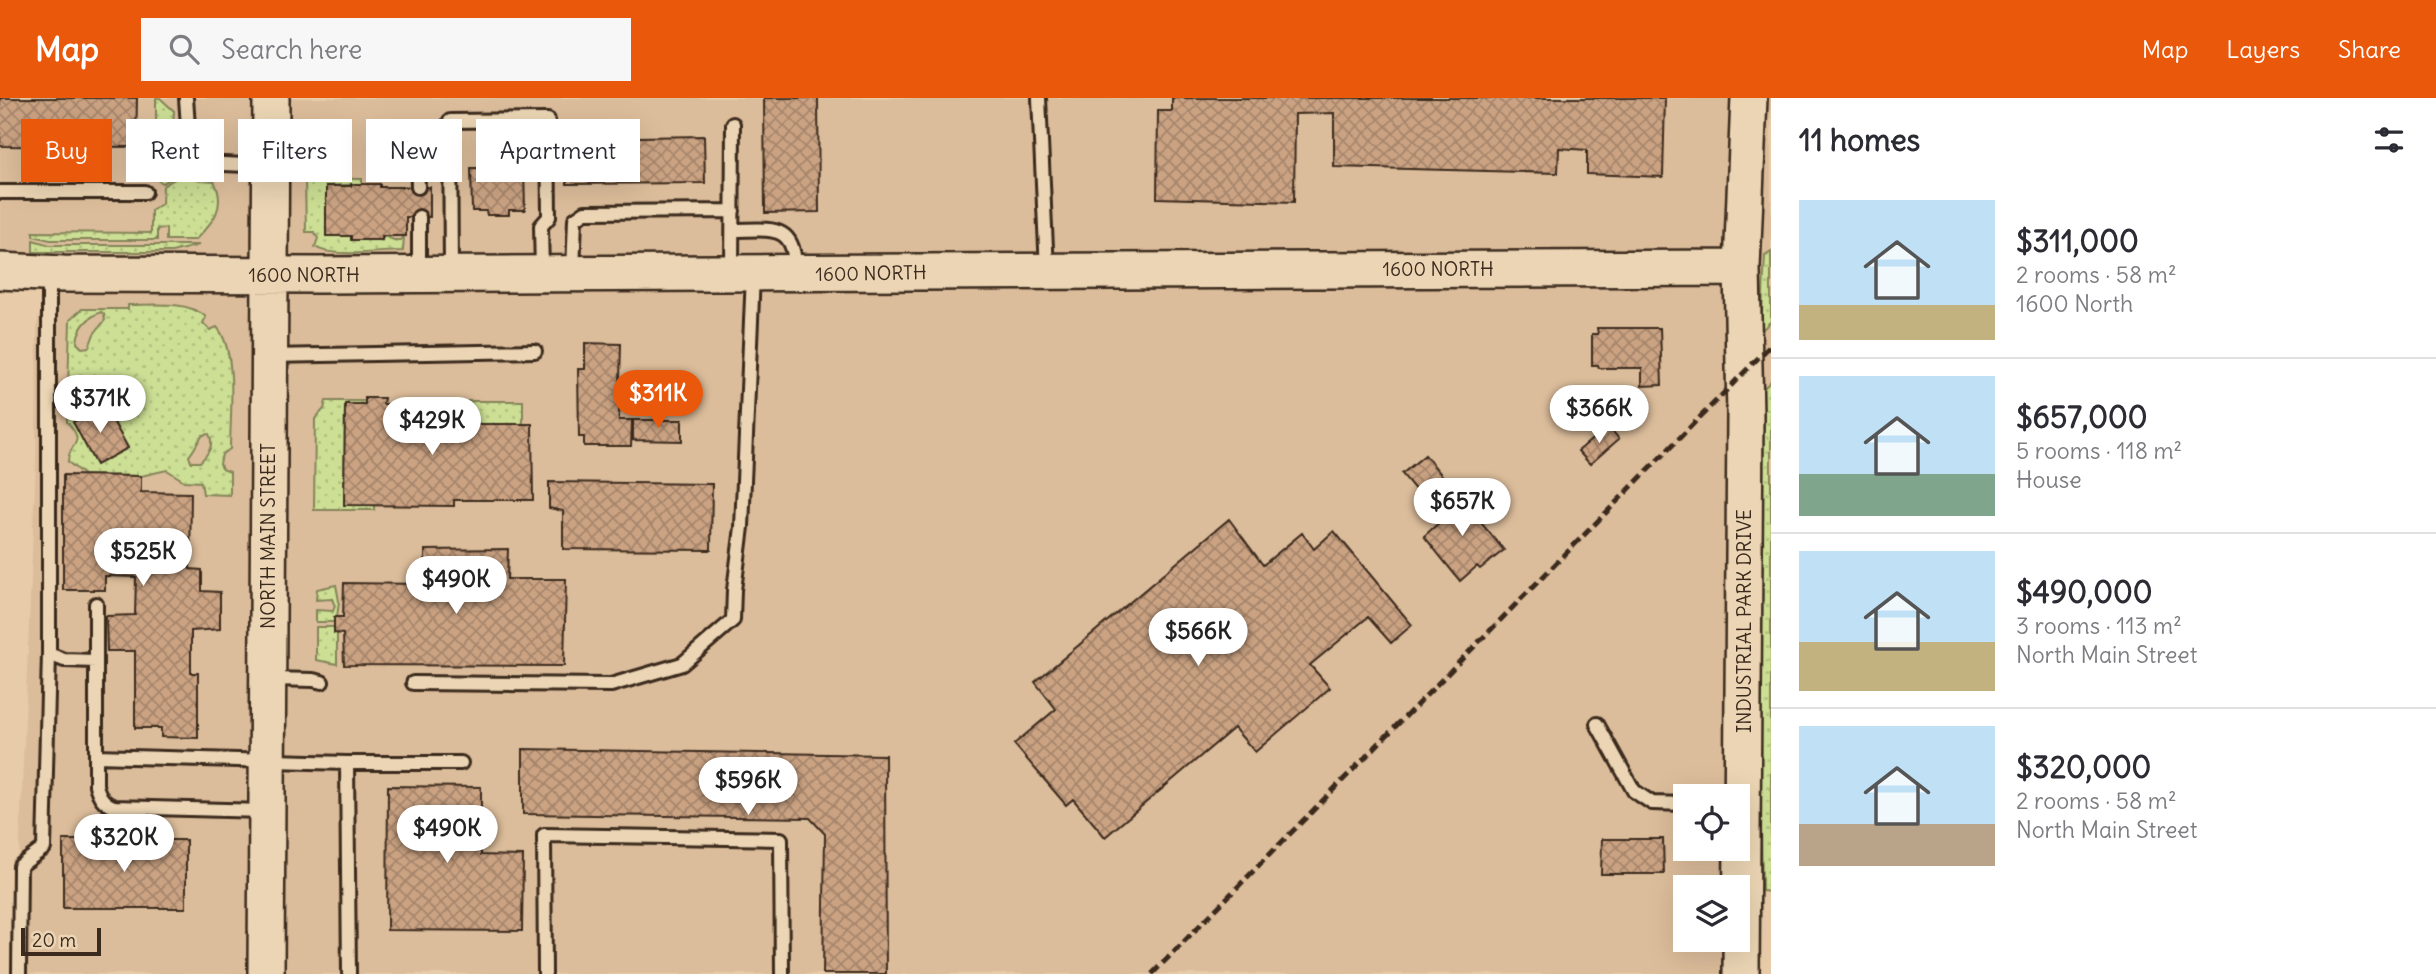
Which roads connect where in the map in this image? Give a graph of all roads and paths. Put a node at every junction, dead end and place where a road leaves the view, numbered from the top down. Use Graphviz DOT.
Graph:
graph roads {
  1 [pos="186,98"];
  2 [pos="1040,98"];
  3 [pos="1749,98"];
  4 [pos="733,124"];
  5 [pos="238,165"];
  6 [pos="270,182"];
  7 [pos="418,182"];
  8 [pos="418,187"];
  9 [pos="0,192"];
  10 [pos="145,192"];
  11 [pos="733,211"];
  12 [pos="419,217"];
  13 [pos="733,230"];
  14 [pos="1742,268"];
  15 [pos="1047,270"];
  16 [pos="0,271"];
  17 [pos="49,272"];
  18 [pos="557,273"];
  19 [pos="743,274"];
  20 [pos="795,274"];
  21 [pos="270,275"];
  22 [pos="435,275"];
  23 [pos="535,351"];
  24 [pos="270,356"];
  25 [pos="96,604"];
  26 [pos="49,654"];
  27 [pos="96,661"];
  28 [pos="267,679"];
  29 [pos="321,682"];
  30 [pos="413,683"];
  31 [pos="1597,724"];
  32 [pos="96,756"];
  33 [pos="266,760"];
  34 [pos="347,763"];
  35 [pos="461,763"];
  36 [pos="1740,784"];
  37 [pos="1673,804"];
  38 [pos="266,811"];
  39 [pos="1740,861"];
  40 [pos="19,974"];
  41 [pos="265,974"];
  42 [pos="349,974"];
  43 [pos="545,974"];
  44 [pos="782,974"];
  45 [pos="1741,974"];
  1 -- 5 [label="lane"];
  2 -- 15 [label="lane"];
  3 -- 14 [label="street, INDUSTRIAL PARK DRIVE"];
  4 -- 11 [label="lane"];
  6 -- 21 [label="street, NORTH MAIN STREET"];
  7 -- 8 [label="lane"];
  9 -- 10 [label="lane"];
  11 -- 13 [label="lane"];
  11 -- 18 [label="lane"];
  12 -- 22 [label="lane"];
  13 -- 19 [label="lane"];
  13 -- 20 [label="lane"];
  14 -- 15 [label="street, 1600 NORTH"];
  14 -- 36 [label="street, INDUSTRIAL PARK DRIVE"];
  15 -- 20 [label="street, 1600 NORTH"];
  16 -- 17 [label="street, 1600 NORTH"];
  17 -- 21 [label="street, 1600 NORTH"];
  17 -- 26 [label="lane"];
  18 -- 19 [label="street, 1600 NORTH"];
  18 -- 22 [label="street, 1600 NORTH"];
  18 -- 22 [label="lane"];
  19 -- 20 [label="street, 1600 NORTH"];
  19 -- 30 [label="lane"];
  21 -- 22 [label="street, 1600 NORTH"];
  21 -- 24 [label="street, NORTH MAIN STREET"];
  23 -- 24 [label="lane"];
  24 -- 28 [label="street, NORTH MAIN STREET"];
  25 -- 27 [label="lane"];
  26 -- 27 [label="lane"];
  26 -- 40 [label="lane"];
  27 -- 32 [label="lane"];
  28 -- 29 [label="lane"];
  28 -- 33 [label="street, NORTH MAIN STREET"];
  31 -- 37 [label="lane"];
  32 -- 33 [label="lane"];
  32 -- 38 [label="lane"];
  33 -- 34 [label="lane"];
  33 -- 38 [label="street, NORTH MAIN STREET"];
  34 -- 35 [label="lane"];
  34 -- 42 [label="lane"];
  38 -- 41 [label="street, NORTH MAIN STREET"];
  39 -- 45 [label="street, INDUSTRIAL PARK DRIVE"];
  43 -- 44 [label="lane"];
}
